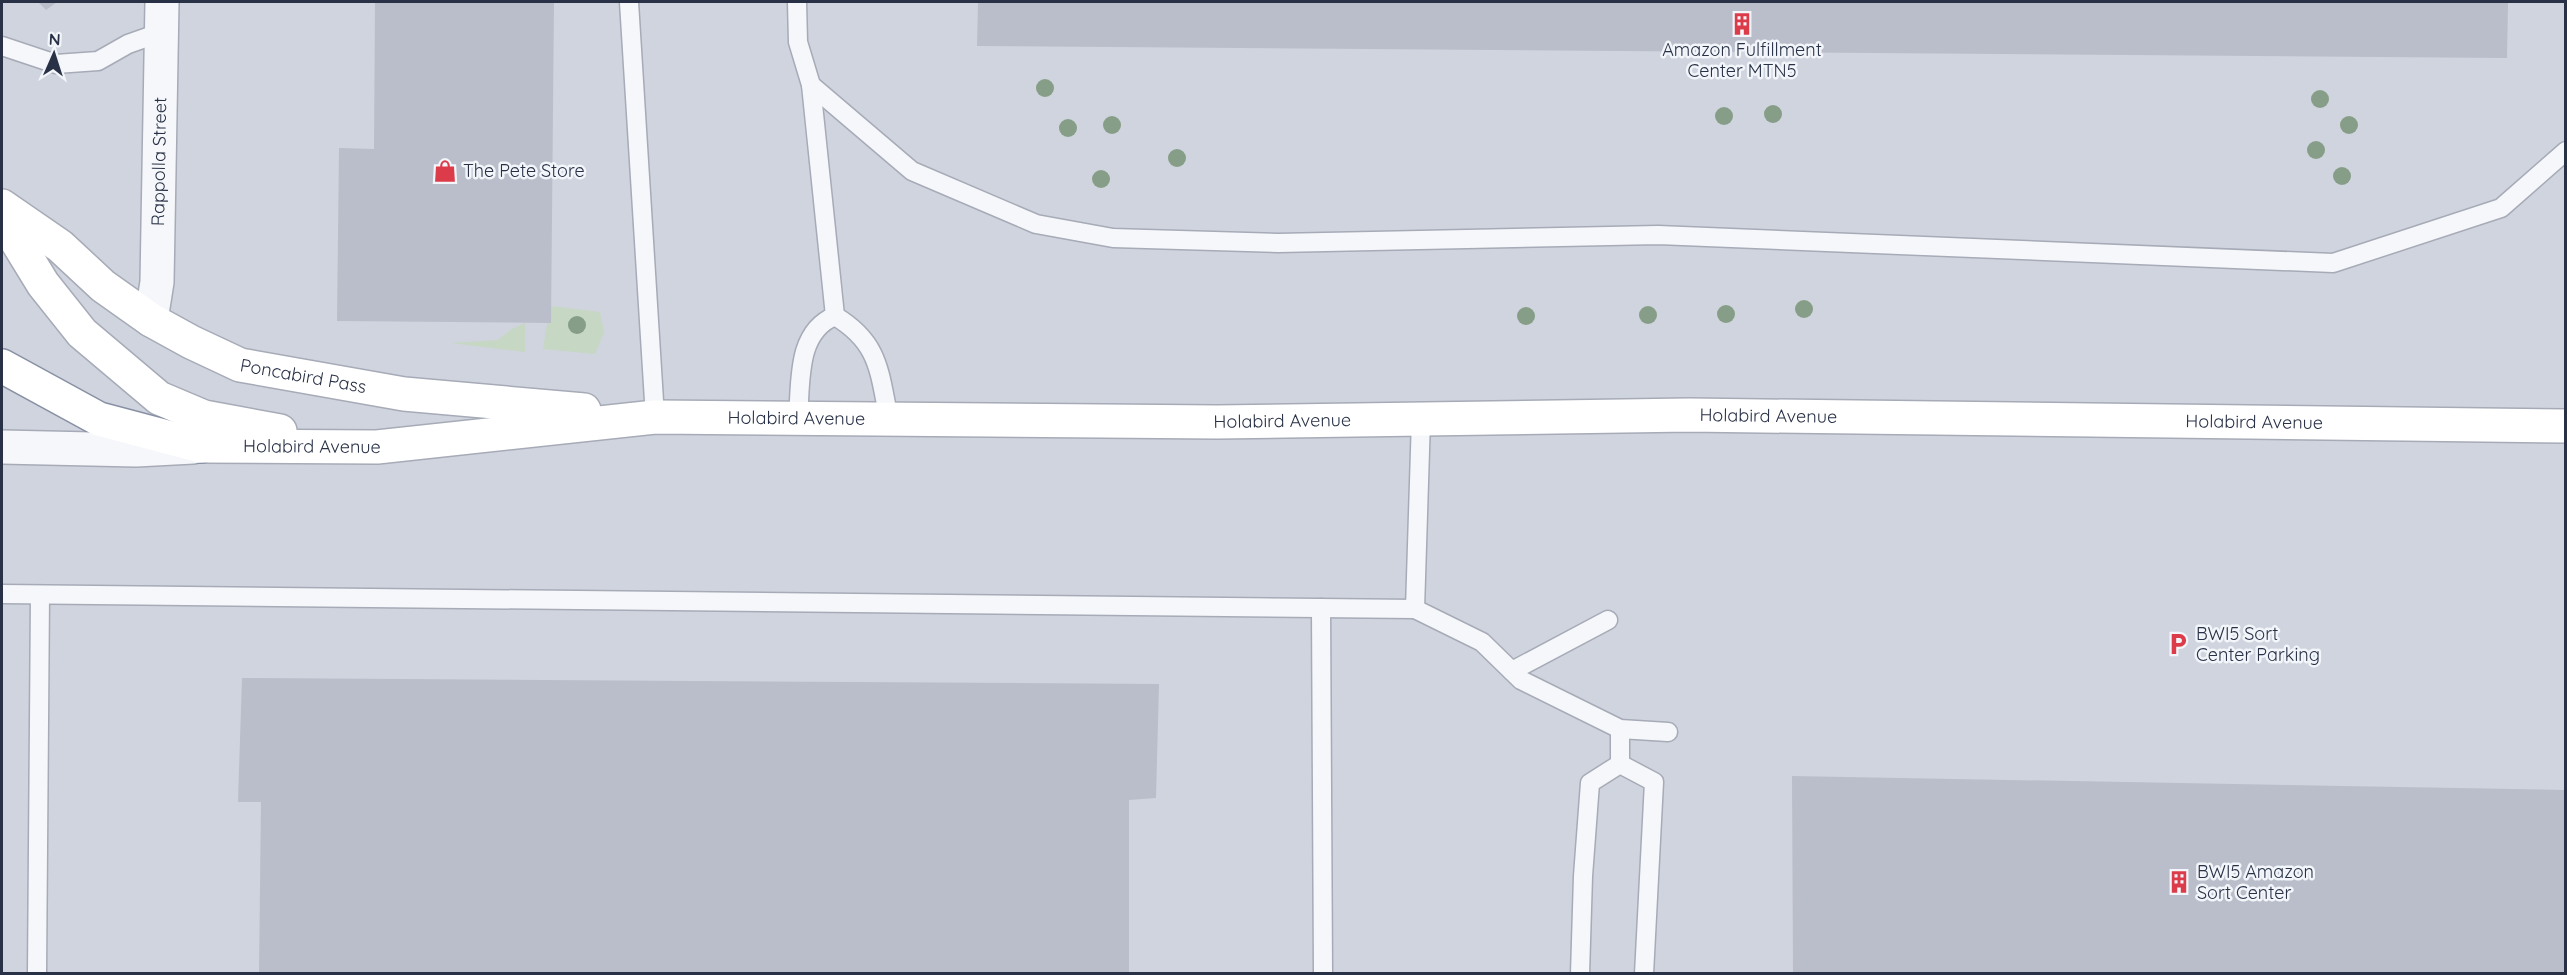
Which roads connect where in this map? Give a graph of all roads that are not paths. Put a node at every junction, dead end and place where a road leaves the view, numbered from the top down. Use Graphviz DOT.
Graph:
graph roads {
  1 [pos="629,2"];
  2 [pos="797,2"];
  3 [pos="162,17"];
  4 [pos="2,46"];
  5 [pos="811,85"];
  6 [pos="2565,151"];
  7 [pos="2,206"];
  8 [pos="2,217"];
  9 [pos="835,316"];
  10 [pos="151,320"];
  11 [pos="2,366"];
  12 [pos="655,417"];
  13 [pos="798,418"];
  14 [pos="889,419"];
  15 [pos="1421,419"];
  16 [pos="2565,426"];
  17 [pos="201,446"];
  18 [pos="2,447"];
  19 [pos="377,447"];
  20 [pos="2,594"];
  21 [pos="40,595"];
  22 [pos="1321,608"];
  23 [pos="1415,609"];
  24 [pos="1608,620"];
  25 [pos="1512,671"];
  26 [pos="1620,729"];
  27 [pos="1668,732"];
  28 [pos="1620,764"];
  29 [pos="37,974"];
  30 [pos="1323,974"];
  31 [pos="1580,974"];
  32 [pos="1644,974"];
  1 -- 12 [label="lane"];
  2 -- 5 [label="lane"];
  3 -- 4 [label="lane"];
  3 -- 10 [label="street, Rappolla Street"];
  5 -- 6 [label="lane"];
  5 -- 9 [label="lane"];
  7 -- 10 [label="main road, Poncabird Pass"];
  8 -- 19 [label="main road"];
  9 -- 13 [label="lane"];
  9 -- 14 [label="lane"];
  10 -- 12 [label="main road, Poncabird Pass"];
  11 -- 17 [label="main road"];
  12 -- 13 [label="main road, Holabird Avenue"];
  12 -- 19 [label="main road, Holabird Avenue"];
  13 -- 14 [label="main road, Holabird Avenue"];
  14 -- 15 [label="main road, Holabird Avenue"];
  15 -- 16 [label="main road, Holabird Avenue"];
  15 -- 23 [label="lane"];
  17 -- 18 [label="street, Holabird Avenue"];
  17 -- 19 [label="main road, Holabird Avenue"];
  20 -- 21 [label="lane"];
  21 -- 22 [label="lane"];
  21 -- 29 [label="lane"];
  22 -- 23 [label="lane"];
  22 -- 30 [label="lane"];
  23 -- 25 [label="lane"];
  24 -- 25 [label="lane"];
  25 -- 26 [label="lane"];
  26 -- 27 [label="lane"];
  26 -- 28 [label="lane"];
  28 -- 31 [label="lane"];
  28 -- 32 [label="lane"];
}
